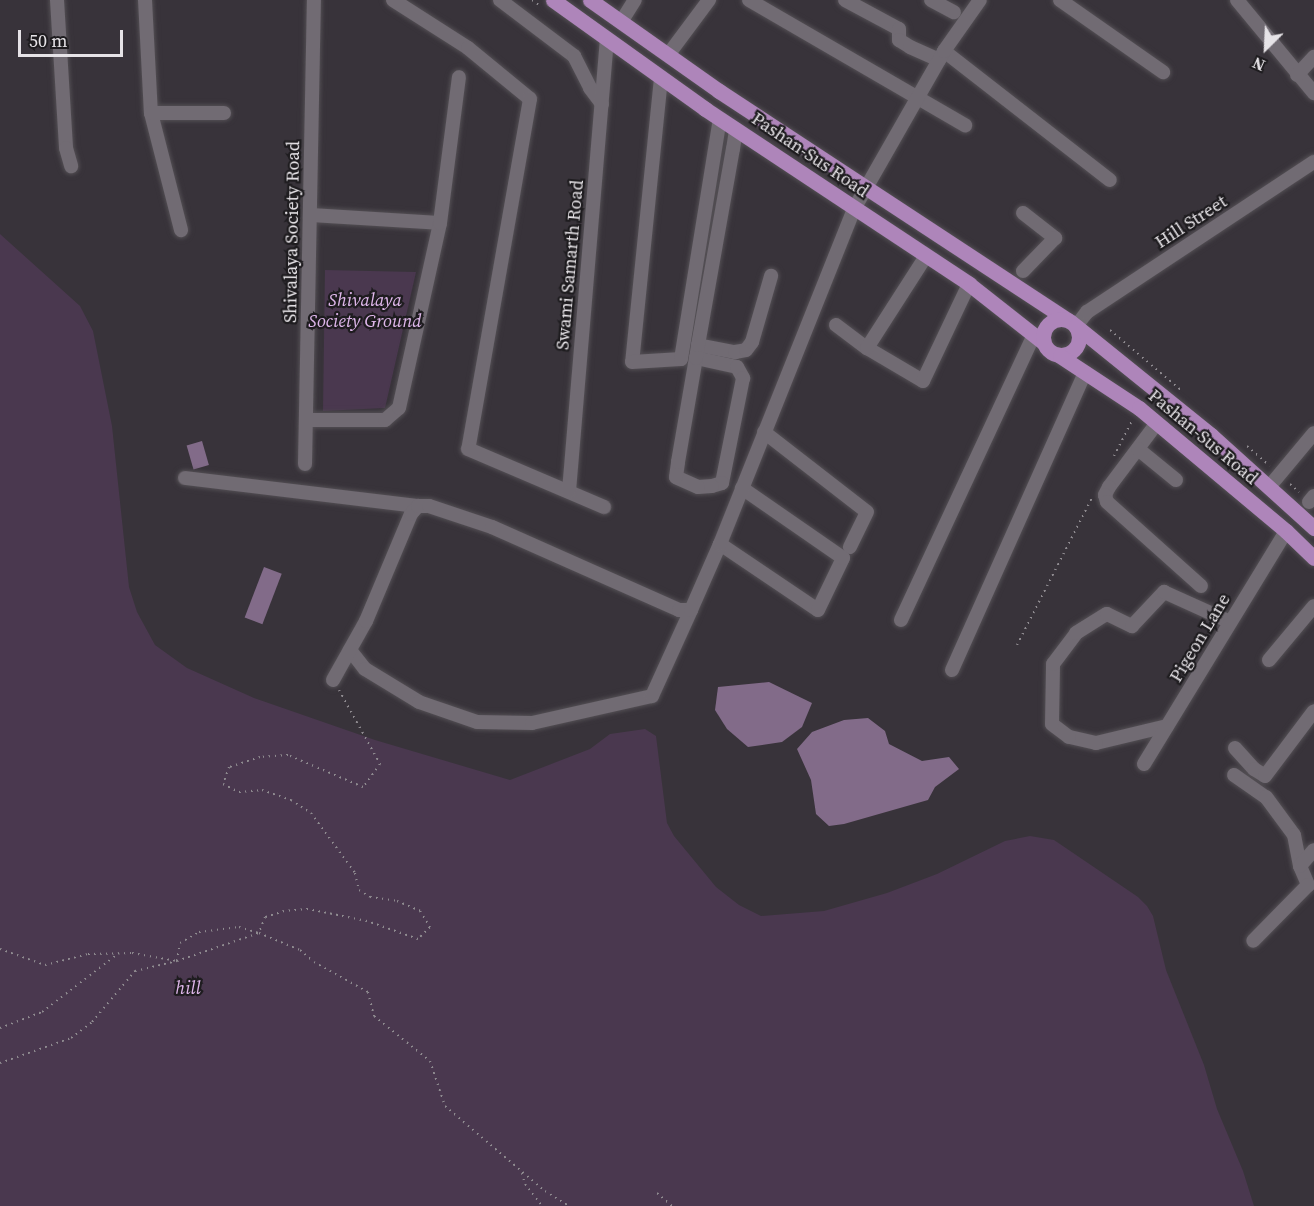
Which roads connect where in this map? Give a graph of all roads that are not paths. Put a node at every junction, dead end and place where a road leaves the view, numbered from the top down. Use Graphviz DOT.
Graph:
graph roads {
  1 [pos="57,0"];
  2 [pos="145,0"];
  3 [pos="314,0"];
  4 [pos="393,0"];
  5 [pos="500,0"];
  6 [pos="553,0"];
  7 [pos="590,0"];
  8 [pos="635,0"];
  9 [pos="709,0"];
  10 [pos="748,0"];
  11 [pos="844,0"];
  12 [pos="931,0"];
  13 [pos="980,0"];
  14 [pos="1060,0"];
  15 [pos="1237,0"];
  16 [pos="954,12"];
  17 [pos="621,22"];
  18 [pos="608,41"];
  19 [pos="668,55"];
  20 [pos="941,56"];
  21 [pos="1314,57"];
  22 [pos="1163,72"];
  23 [pos="1297,75"];
  24 [pos="459,77"];
  25 [pos="661,78"];
  26 [pos="1314,93"];
  27 [pos="918,96"];
  28 [pos="602,104"];
  29 [pos="150,113"];
  30 [pos="224,113"];
  31 [pos="720,119"];
  32 [pos="965,125"];
  33 [pos="736,129"];
  34 [pos="1314,162"];
  35 [pos="70,166"];
  36 [pos="1110,180"];
  37 [pos="867,186"];
  38 [pos="310,208"];
  39 [pos="854,209"];
  40 [pos="1023,213"];
  41 [pos="440,223"];
  42 [pos="181,230"];
  43 [pos="926,256"];
  44 [pos="1023,270"];
  45 [pos="771,276"];
  46 [pos="969,284"];
  47 [pos="1072,323"];
  48 [pos="836,325"];
  49 [pos="1039,339"];
  50 [pos="867,348"];
  51 [pos="697,352"];
  52 [pos="1060,356"];
  53 [pos="1085,372"];
  54 [pos="306,420"];
  55 [pos="1157,423"];
  56 [pos="764,432"];
  57 [pos="1314,433"];
  58 [pos="1138,449"];
  59 [pos="305,464"];
  60 [pos="185,478"];
  61 [pos="1176,480"];
  62 [pos="1269,487"];
  63 [pos="742,488"];
  64 [pos="569,492"];
  65 [pos="418,506"];
  66 [pos="604,507"];
  67 [pos="1314,528"];
  68 [pos="1286,531"];
  69 [pos="720,544"];
  70 [pos="850,547"];
  71 [pos="1314,558"];
  72 [pos="1201,586"];
  73 [pos="694,604"];
  74 [pos="1314,606"];
  75 [pos="901,620"];
  76 [pos="1230,622"];
  77 [pos="350,650"];
  78 [pos="1269,660"];
  79 [pos="952,670"];
  80 [pos="333,680"];
  81 [pos="1314,711"];
  82 [pos="1167,726"];
  83 [pos="1234,748"];
  84 [pos="1144,764"];
  85 [pos="1234,775"];
  86 [pos="1314,850"];
  87 [pos="1300,866"];
  88 [pos="1253,941"];
  1 -- 35 [label="street"];
  2 -- 29 [label="street"];
  3 -- 38 [label="street, Shivalaya Society Road"];
  4 -- 64 [label="street"];
  5 -- 28 [label="street"];
  6 -- 18 [label="main road, Pashan-Sus Road"];
  7 -- 17 [label="main road, Pashan-Sus Road"];
  8 -- 17 [label="street"];
  9 -- 19 [label="street"];
  10 -- 27 [label="street"];
  11 -- 20 [label="street"];
  12 -- 16 [label="street"];
  13 -- 20 [label="street"];
  14 -- 22 [label="street"];
  15 -- 23 [label="street"];
  17 -- 19 [label="main road, Pashan-Sus Road"];
  18 -- 25 [label="main road, Pashan-Sus Road"];
  18 -- 28 [label="street, Swami Samarth Road"];
  19 -- 37 [label="main road, Pashan-Sus Road"];
  20 -- 27 [label="street"];
  20 -- 36 [label="street"];
  21 -- 23 [label="street"];
  23 -- 26 [label="street"];
  24 -- 41 [label="street"];
  25 -- 31 [label="main road, Pashan-Sus Road"];
  25 -- 31 [label="street"];
  27 -- 32 [label="street"];
  27 -- 37 [label="street"];
  28 -- 64 [label="street, Swami Samarth Road"];
  29 -- 30 [label="street"];
  29 -- 42 [label="street"];
  31 -- 33 [label="main road, Pashan-Sus Road"];
  33 -- 39 [label="main road, Pashan-Sus Road"];
  33 -- 51 [label="street"];
  34 -- 47 [label="street, Hill Street"];
  37 -- 39 [label="street"];
  37 -- 47 [label="main road, Pashan-Sus Road"];
  38 -- 41 [label="street"];
  38 -- 54 [label="street, Shivalaya Society Road"];
  39 -- 43 [label="main road, Pashan-Sus Road"];
  39 -- 56 [label="street"];
  40 -- 44 [label="street"];
  41 -- 54 [label="street"];
  43 -- 46 [label="main road, Pashan-Sus Road"];
  43 -- 50 [label="street"];
  45 -- 51 [label="street"];
  46 -- 49 [label="main road, Pashan-Sus Road"];
  46 -- 50 [label="street"];
  47 -- 49 [label="main road"];
  47 -- 52 [label="main road"];
  47 -- 62 [label="main road, Pashan-Sus Road"];
  48 -- 50 [label="street"];
  49 -- 52 [label="main road"];
  49 -- 75 [label="street"];
  51 -- 51 [label="street"];
  52 -- 53 [label="main road, Pashan-Sus Road"];
  53 -- 55 [label="main road, Pashan-Sus Road"];
  53 -- 79 [label="street"];
  54 -- 59 [label="street, Shivalaya Society Road"];
  55 -- 58 [label="street"];
  55 -- 68 [label="main road, Pashan-Sus Road"];
  56 -- 63 [label="street"];
  56 -- 70 [label="street"];
  57 -- 62 [label="street"];
  58 -- 61 [label="street"];
  58 -- 72 [label="street"];
  60 -- 65 [label="street"];
  62 -- 67 [label="main road, Pashan-Sus Road"];
  63 -- 69 [label="street"];
  63 -- 69 [label="street"];
  64 -- 66 [label="street"];
  65 -- 73 [label="street"];
  65 -- 77 [label="street"];
  68 -- 71 [label="main road, Pashan-Sus Road"];
  68 -- 76 [label="street, Pigeon Lane"];
  69 -- 73 [label="street"];
  73 -- 77 [label="street"];
  74 -- 78 [label="street"];
  76 -- 82 [label="street, Pigeon Lane"];
  76 -- 82 [label="street"];
  77 -- 80 [label="street"];
  81 -- 83 [label="street"];
  82 -- 84 [label="street, Pigeon Lane"];
  85 -- 87 [label="street"];
  86 -- 87 [label="street"];
  87 -- 88 [label="street"];
}
